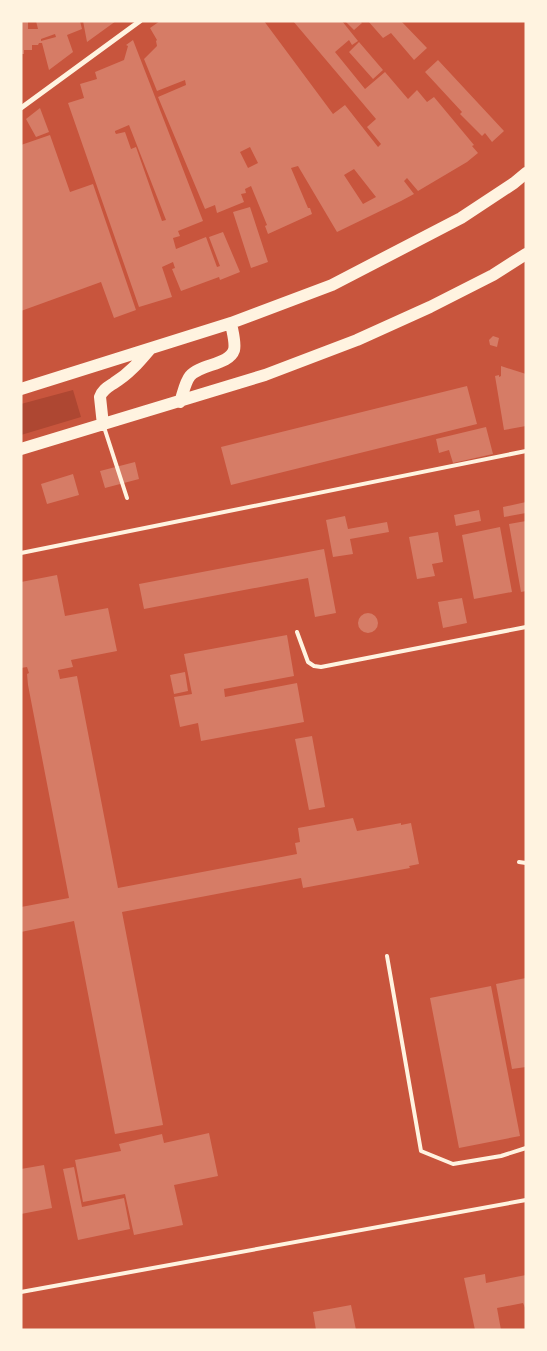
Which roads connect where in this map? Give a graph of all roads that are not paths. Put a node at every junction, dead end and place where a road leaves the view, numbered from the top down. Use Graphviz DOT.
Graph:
graph roads {
  1 [pos="140,21"];
  2 [pos="21,108"];
  3 [pos="526,173"];
  4 [pos="526,254"];
  5 [pos="231,323"];
  6 [pos="150,349"];
  7 [pos="21,389"];
  8 [pos="180,402"];
  9 [pos="103,425"];
  10 [pos="21,450"];
  11 [pos="526,451"];
  12 [pos="127,498"];
  13 [pos="21,553"];
  14 [pos="526,626"];
  15 [pos="297,632"];
  16 [pos="519,862"];
  17 [pos="526,863"];
  18 [pos="387,956"];
  19 [pos="526,1148"];
  20 [pos="526,1200"];
  21 [pos="21,1292"];
  1 -- 2 [label="street"];
  3 -- 5 [label="main road"];
  4 -- 8 [label="main road"];
  5 -- 6 [label="main road"];
  5 -- 8 [label="main road"];
  6 -- 7 [label="main road"];
  6 -- 9 [label="main road"];
  8 -- 9 [label="main road"];
  9 -- 10 [label="main road"];
  9 -- 12 [label="lane"];
  11 -- 13 [label="lane"];
  14 -- 15 [label="lane"];
  16 -- 17 [label="lane"];
  18 -- 19 [label="lane"];
  20 -- 21 [label="lane"];
}
